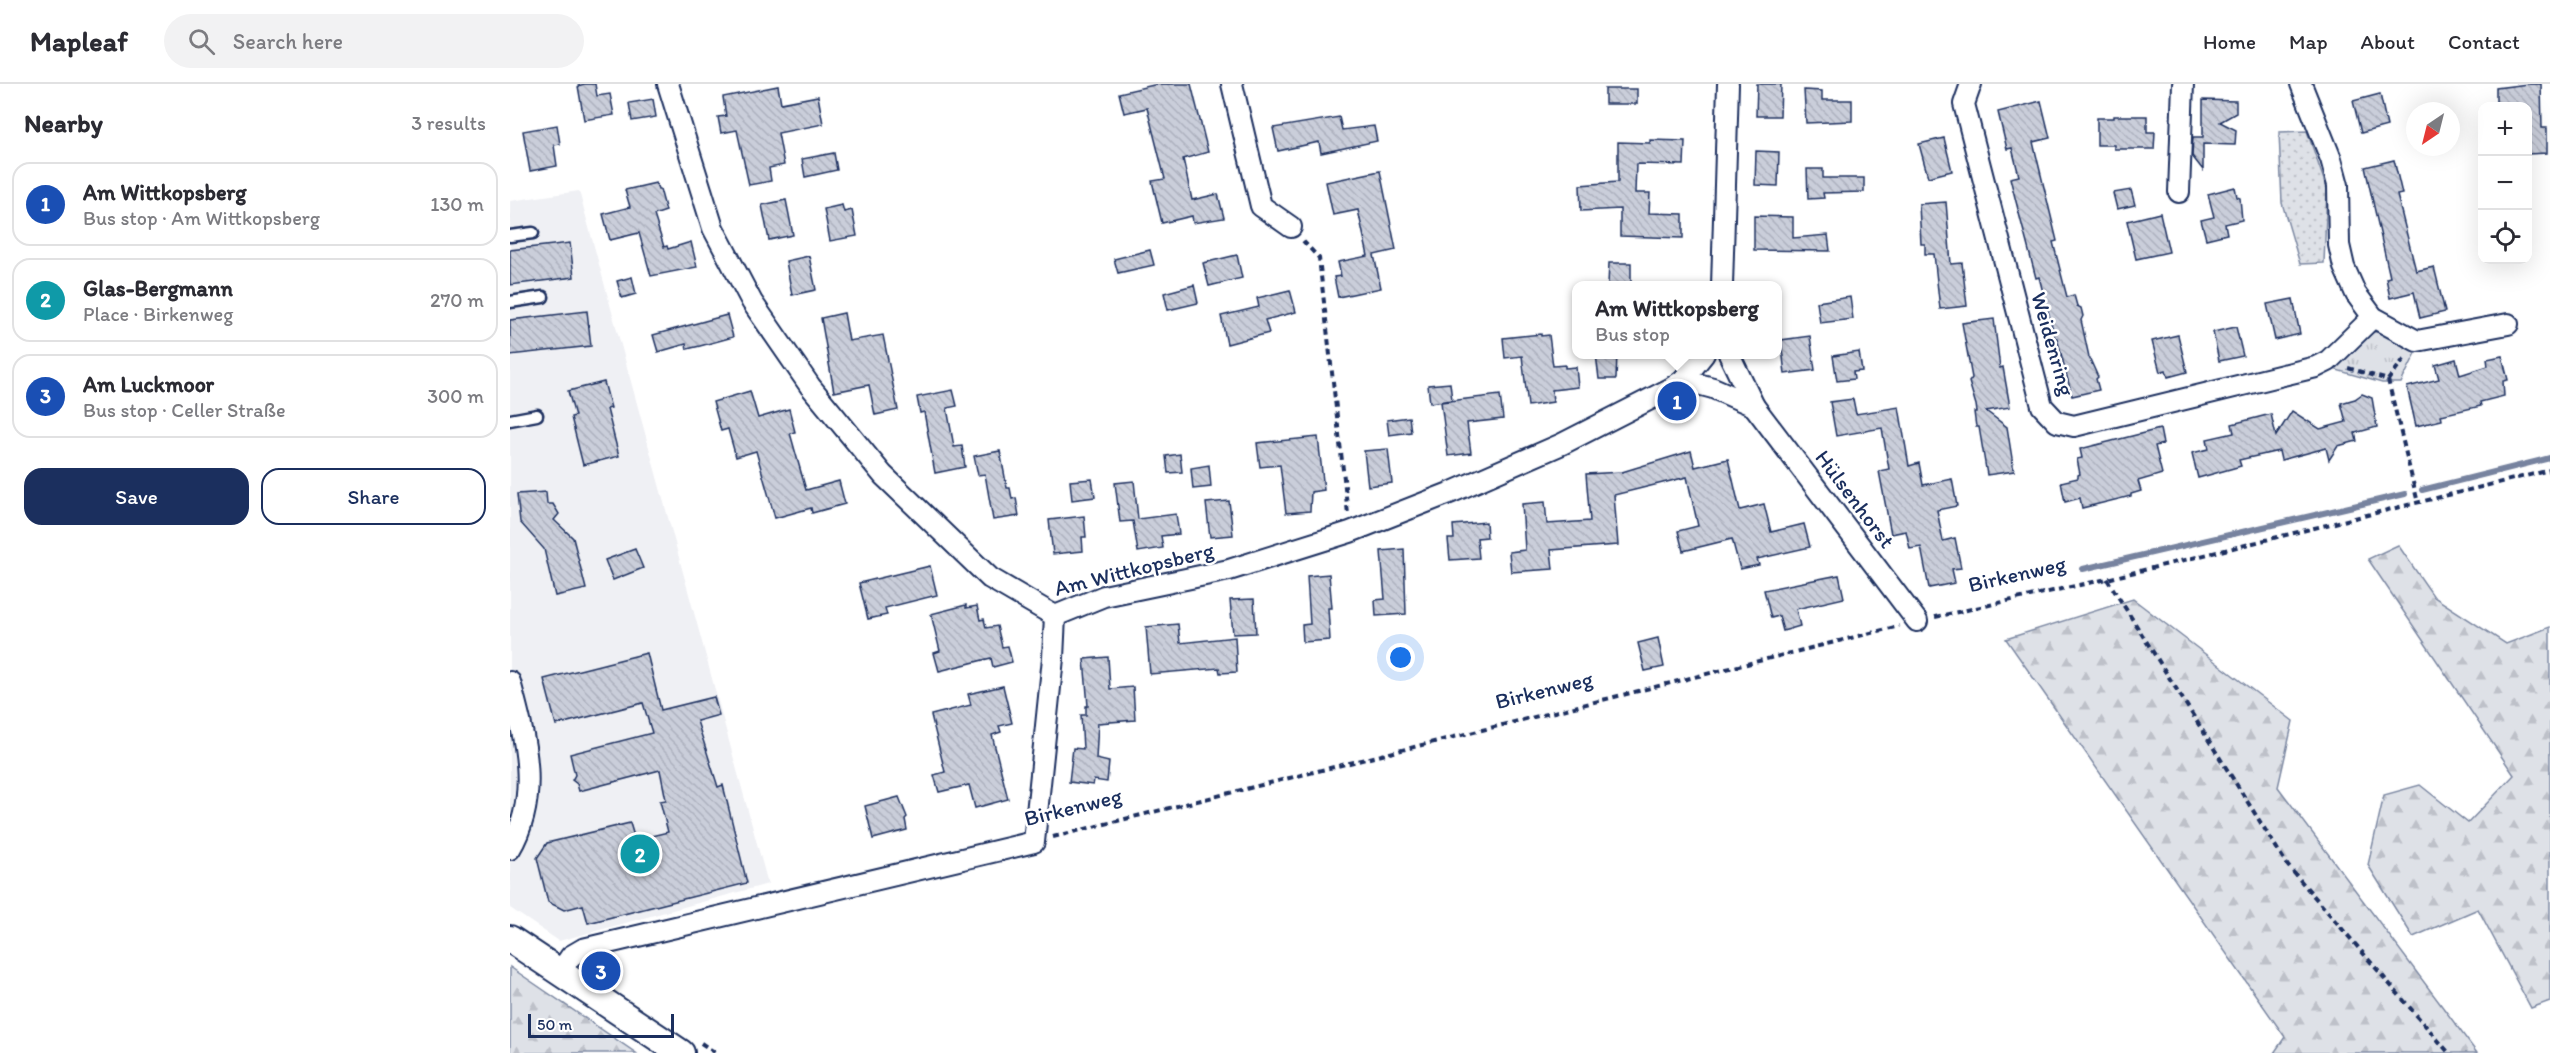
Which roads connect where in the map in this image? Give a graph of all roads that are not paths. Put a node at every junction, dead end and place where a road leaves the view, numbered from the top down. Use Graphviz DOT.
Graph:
graph roads {
  1 [pos="668,84"];
  2 [pos="1232,84"];
  3 [pos="1728,84"];
  4 [pos="1971,84"];
  5 [pos="2183,84"];
  6 [pos="2301,84"];
  7 [pos="2179,192"];
  8 [pos="1291,227"];
  9 [pos="533,233"];
  10 [pos="510,236"];
  11 [pos="1722,281"];
  12 [pos="543,297"];
  13 [pos="510,302"];
  14 [pos="2373,317"];
  15 [pos="2508,324"];
  16 [pos="1700,359"];
  17 [pos="1731,359"];
  18 [pos="1683,380"];
  19 [pos="1754,406"];
  20 [pos="537,415"];
  21 [pos="510,420"];
  22 [pos="1055,616"];
  23 [pos="1917,621"];
  24 [pos="510,682"];
  25 [pos="510,849"];
  26 [pos="510,939"];
  27 [pos="572,959"];
  28 [pos="681,1053"];
  1 -- 22 [label="street, Am Wittkopsberg"];
  2 -- 8 [label="street"];
  3 -- 11 [label="street"];
  4 -- 14 [label="street, Weidenring"];
  5 -- 7 [label="street"];
  6 -- 14 [label="street"];
  9 -- 10 [label="lane"];
  12 -- 13 [label="lane"];
  14 -- 15 [label="street"];
  16 -- 18 [label="street, Am Wittkopsberg"];
  17 -- 19 [label="street, Hülsenhorst"];
  18 -- 19 [label="street, Hülsenhorst"];
  18 -- 22 [label="street, Am Wittkopsberg"];
  19 -- 23 [label="street, Hülsenhorst"];
  20 -- 21 [label="lane"];
  22 -- 27 [label="street, Birkenweg"];
  24 -- 25 [label="street"];
  26 -- 27 [label="street"];
  27 -- 28 [label="street"];
}
